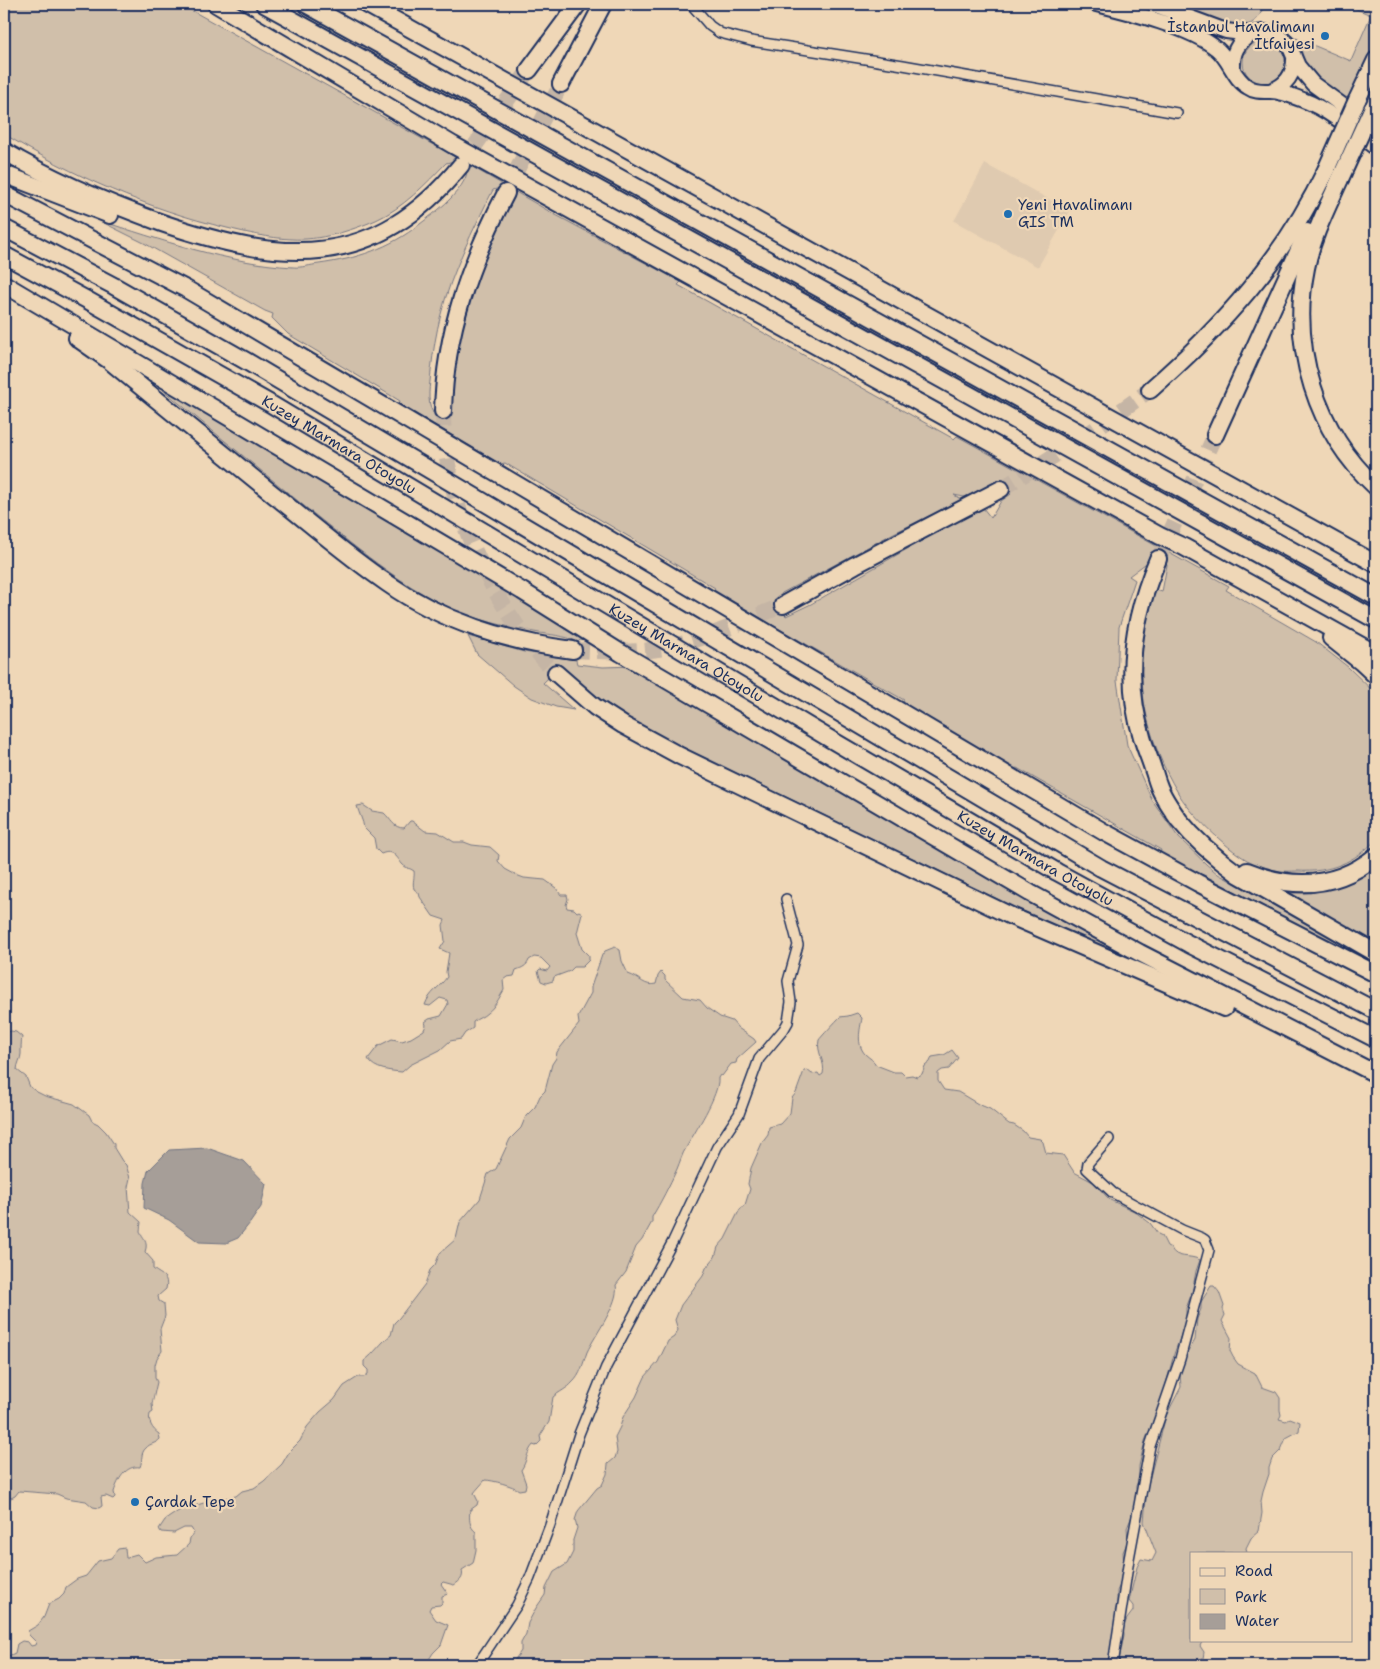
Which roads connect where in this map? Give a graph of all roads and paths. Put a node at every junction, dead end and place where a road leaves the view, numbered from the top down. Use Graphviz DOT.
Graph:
graph roads {
  1 [pos="216,4"];
  2 [pos="264,4"];
  3 [pos="306,4"];
  4 [pos="366,4"];
  5 [pos="578,4"];
  6 [pos="603,4"];
  7 [pos="691,4"];
  8 [pos="1096,4"];
  9 [pos="1153,4"];
  10 [pos="1251,34"];
  11 [pos="1292,51"];
  12 [pos="1376,60"];
  13 [pos="1234,69"];
  14 [pos="529,70"];
  15 [pos="1376,79"];
  16 [pos="562,84"];
  17 [pos="1270,91"];
  18 [pos="1368,103"];
  19 [pos="1177,113"];
  20 [pos="1376,130"];
  21 [pos="1376,148"];
  22 [pos="4,150"];
  23 [pos="460,165"];
  24 [pos="4,174"];
  25 [pos="1333,175"];
  26 [pos="506,193"];
  27 [pos="4,194"];
  28 [pos="4,228"];
  29 [pos="285,251"];
  30 [pos="4,255"];
  31 [pos="4,284"];
  32 [pos="4,294"];
  33 [pos="1150,390"];
  34 [pos="443,411"];
  35 [pos="1215,435"];
  36 [pos="1376,487"];
  37 [pos="1001,488"];
  38 [pos="1160,536"];
  39 [pos="1158,560"];
  40 [pos="1376,564"];
  41 [pos="1376,597"];
  42 [pos="783,605"];
  43 [pos="1376,620"];
  44 [pos="574,650"];
  45 [pos="1376,654"];
  46 [pos="556,673"];
  47 [pos="1376,676"];
  48 [pos="1154,770"];
  49 [pos="1376,856"];
  50 [pos="786,899"];
  51 [pos="1376,953"];
  52 [pos="1376,974"];
  53 [pos="1376,1011"];
  54 [pos="1376,1039"];
  55 [pos="1376,1074"];
  56 [pos="1376,1083"];
  57 [pos="1109,1139"];
  58 [pos="477,1665"];
  59 [pos="1113,1665"];
  1 -- 38 [label="highway"];
  2 -- 43 [label="highway"];
  3 -- 41 [label="highway"];
  4 -- 40 [label="highway"];
  5 -- 14 [label="highway"];
  6 -- 16 [label="highway"];
  7 -- 19 [label="street"];
  8 -- 13 [label="main road"];
  9 -- 10 [label="main road"];
  10 -- 11 [label="main road"];
  10 -- 13 [label="main road"];
  11 -- 17 [label="main road"];
  11 -- 20 [label="main road"];
  12 -- 18 [label="highway"];
  13 -- 17 [label="main road"];
  15 -- 18 [label="highway"];
  17 -- 21 [label="main road"];
  18 -- 25 [label="highway, bridge"];
  22 -- 29 [label="highway"];
  23 -- 29 [label="highway"];
  24 -- 29 [label="highway"];
  25 -- 33 [label="highway"];
  25 -- 35 [label="highway"];
  25 -- 36 [label="highway"];
  26 -- 34 [label="highway"];
  27 -- 52 [label="highway"];
  28 -- 53 [label="highway, Kuzey Marmara Otoyolu"];
  30 -- 54 [label="highway, Kuzey Marmara Otoyolu"];
  31 -- 55 [label="highway"];
  32 -- 44 [label="highway"];
  37 -- 42 [label="highway"];
  38 -- 45 [label="highway"];
  38 -- 47 [label="highway"];
  39 -- 48 [label="highway"];
  46 -- 56 [label="highway"];
  48 -- 49 [label="highway"];
  48 -- 51 [label="highway"];
  50 -- 58 [label="street"];
  57 -- 59 [label="street"];
}
